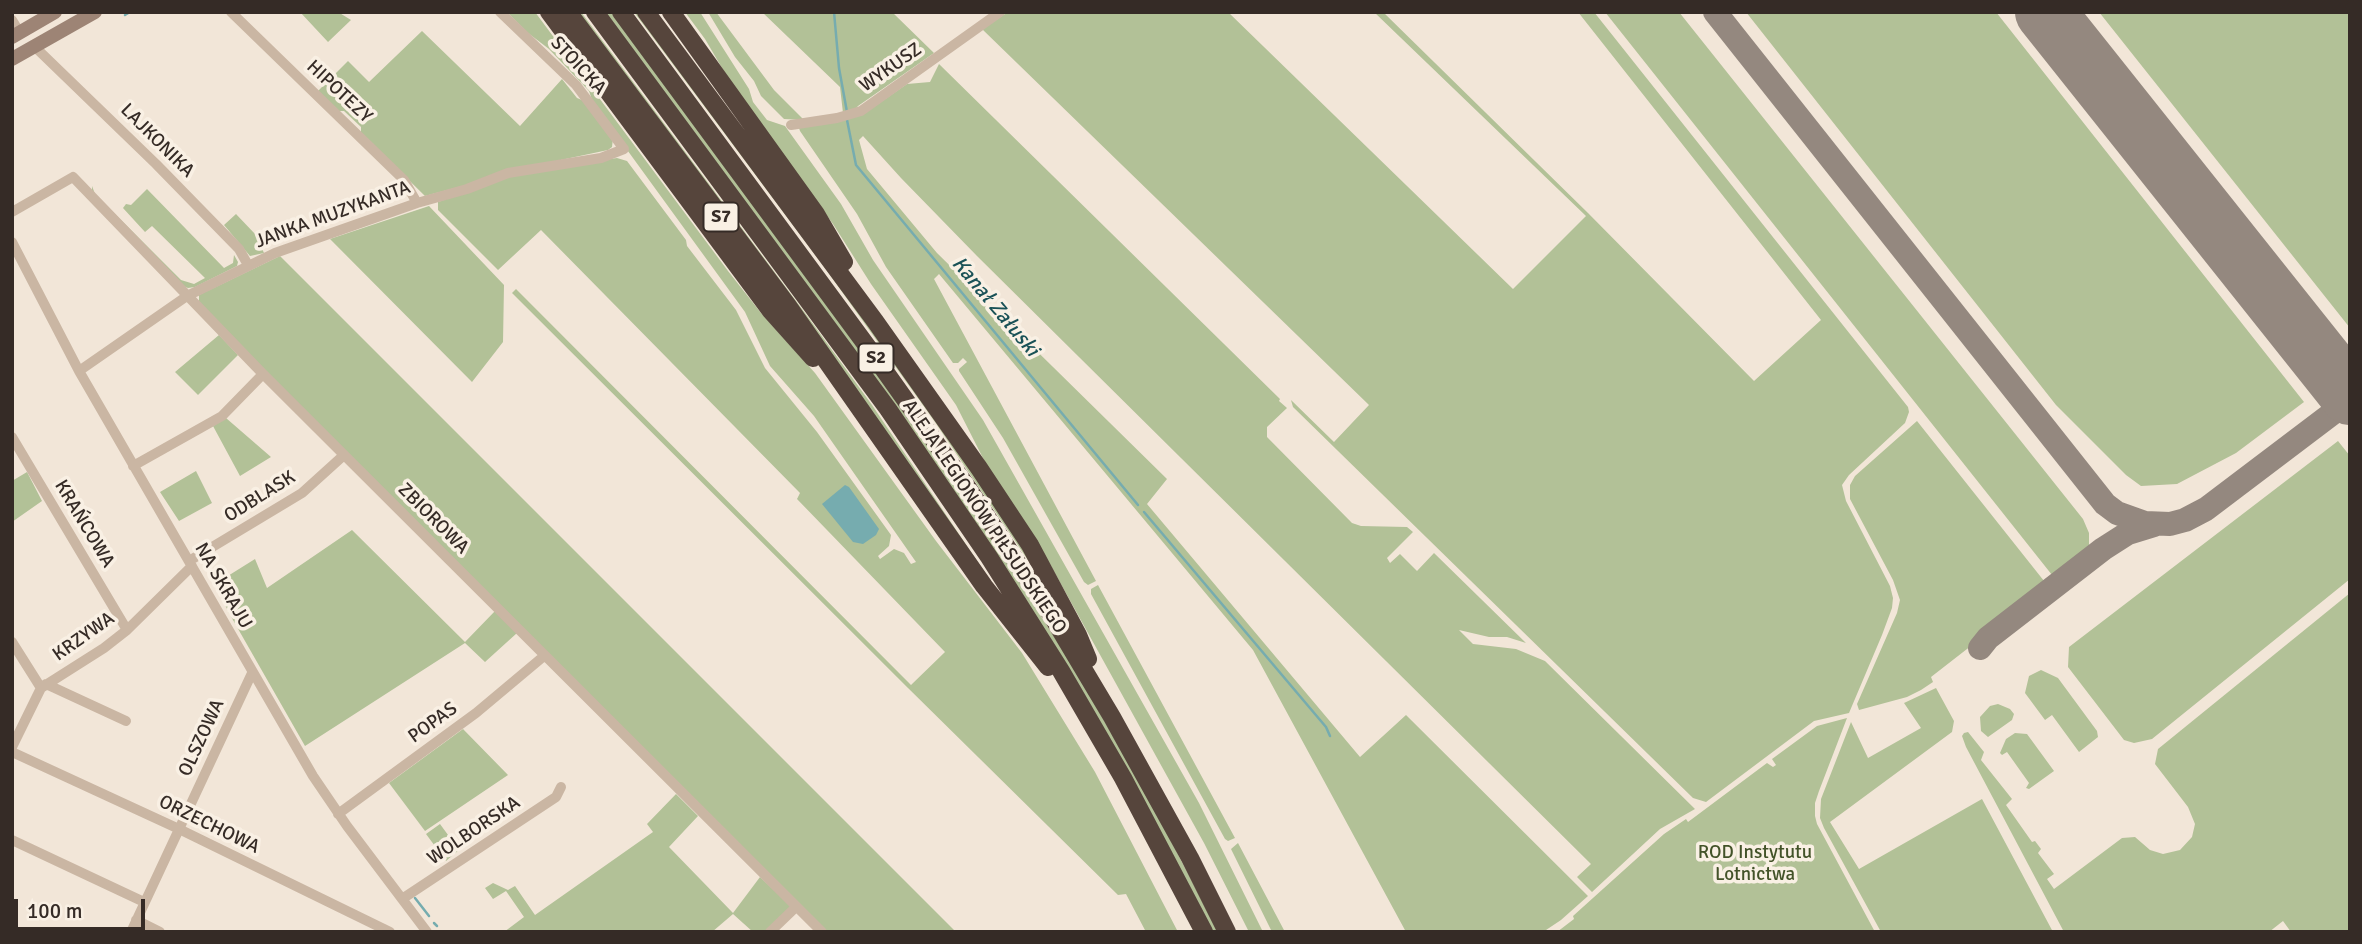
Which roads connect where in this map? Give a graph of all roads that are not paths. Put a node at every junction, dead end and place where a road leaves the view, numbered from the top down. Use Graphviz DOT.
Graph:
graph roads {
  1 [pos="55,12"];
  2 [pos="95,12"];
  3 [pos="231,12"];
  4 [pos="500,12"];
  5 [pos="549,12"];
  6 [pos="568,12"];
  7 [pos="594,12"];
  8 [pos="621,12"];
  9 [pos="646,12"];
  10 [pos="671,12"];
  11 [pos="1000,12"];
  12 [pos="15,30"];
  13 [pos="35,47"];
  14 [pos="12,59"];
  15 [pos="791,125"];
  16 [pos="624,149"];
  17 [pos="417,203"];
  18 [pos="12,212"];
  19 [pos="12,242"];
  20 [pos="248,265"];
  21 [pos="187,296"];
  22 [pos="875,321"];
  23 [pos="79,371"];
  24 [pos="263,374"];
  25 [pos="872,423"];
  26 [pos="12,437"];
  27 [pos="344,455"];
  28 [pos="133,466"];
  29 [pos="190,564"];
  30 [pos="127,630"];
  31 [pos="12,642"];
  32 [pos="544,656"];
  33 [pos="252,673"];
  34 [pos="43,686"];
  35 [pos="1083,709"];
  36 [pos="1112,717"];
  37 [pos="126,721"];
  38 [pos="12,750"];
  39 [pos="561,787"];
  40 [pos="338,814"];
  41 [pos="179,829"];
  42 [pos="12,840"];
  43 [pos="402,899"];
  44 [pos="144,902"];
  45 [pos="796,907"];
  46 [pos="136,920"];
  47 [pos="423,930"];
  48 [pos="131,932"];
  49 [pos="160,932"];
  50 [pos="390,932"];
  51 [pos="771,932"];
  52 [pos="822,932"];
  53 [pos="1204,932"];
  54 [pos="1227,932"];
  1 -- 12 [label="main road"];
  2 -- 13 [label="main road"];
  3 -- 17 [label="street, HIPOTEZY"];
  4 -- 16 [label="street, STOICKA"];
  5 -- 25 [label="highway"];
  6 -- 25 [label="highway, S7"];
  7 -- 35 [label="highway, ALEJA LEGIONÓW PIŁSUDSKIEGO / S2"];
  8 -- 36 [label="highway, ALEJA LEGIONÓW PIŁSUDSKIEGO / S2"];
  9 -- 22 [label="highway"];
  10 -- 22 [label="highway"];
  11 -- 15 [label="street, WYKUSZ"];
  13 -- 14 [label="main road"];
  13 -- 20 [label="street, LAJKONIKA"];
  16 -- 17 [label="street, JANKA MUZYKANTA"];
  17 -- 20 [label="street, JANKA MUZYKANTA"];
  18 -- 21 [label="street, ZBIOROWA"];
  19 -- 23 [label="street, NA SKRAJU"];
  20 -- 21 [label="street, JANKA MUZYKANTA"];
  21 -- 23 [label="street, JANKA MUZYKANTA"];
  21 -- 24 [label="street, ZBIOROWA"];
  22 -- 36 [label="highway"];
  23 -- 28 [label="street, NA SKRAJU"];
  24 -- 27 [label="street, ZBIOROWA"];
  24 -- 28 [label="street"];
  25 -- 35 [label="highway, S7"];
  26 -- 30 [label="street, KRAŃCOWA"];
  27 -- 29 [label="street, ODBLASK"];
  27 -- 32 [label="street, ZBIOROWA"];
  28 -- 29 [label="street, NA SKRAJU"];
  29 -- 30 [label="street, KRZYWA"];
  29 -- 33 [label="street, NA SKRAJU"];
  30 -- 34 [label="street, KRZYWA"];
  31 -- 34 [label="street"];
  32 -- 40 [label="street, POPAS"];
  32 -- 45 [label="street, ZBIOROWA"];
  33 -- 40 [label="street, NA SKRAJU"];
  33 -- 41 [label="street, OLSZOWA"];
  34 -- 37 [label="street"];
  34 -- 38 [label="street"];
  35 -- 53 [label="highway, ALEJA LEGIONÓW PIŁSUDSKIEGO / S2"];
  36 -- 54 [label="highway, ALEJA LEGIONÓW PIŁSUDSKIEGO / S2"];
  38 -- 41 [label="street, ORZECHOWA"];
  39 -- 43 [label="street, WOLBORSKA"];
  40 -- 43 [label="street, NA SKRAJU"];
  41 -- 44 [label="street, OLSZOWA"];
  41 -- 50 [label="street, ORZECHOWA"];
  42 -- 44 [label="street"];
  43 -- 47 [label="street, NA SKRAJU"];
  44 -- 46 [label="street, OLSZOWA"];
  45 -- 51 [label="street"];
  45 -- 52 [label="street, ZBIOROWA"];
  46 -- 48 [label="street, OLSZOWA"];
  46 -- 49 [label="street"];
}
